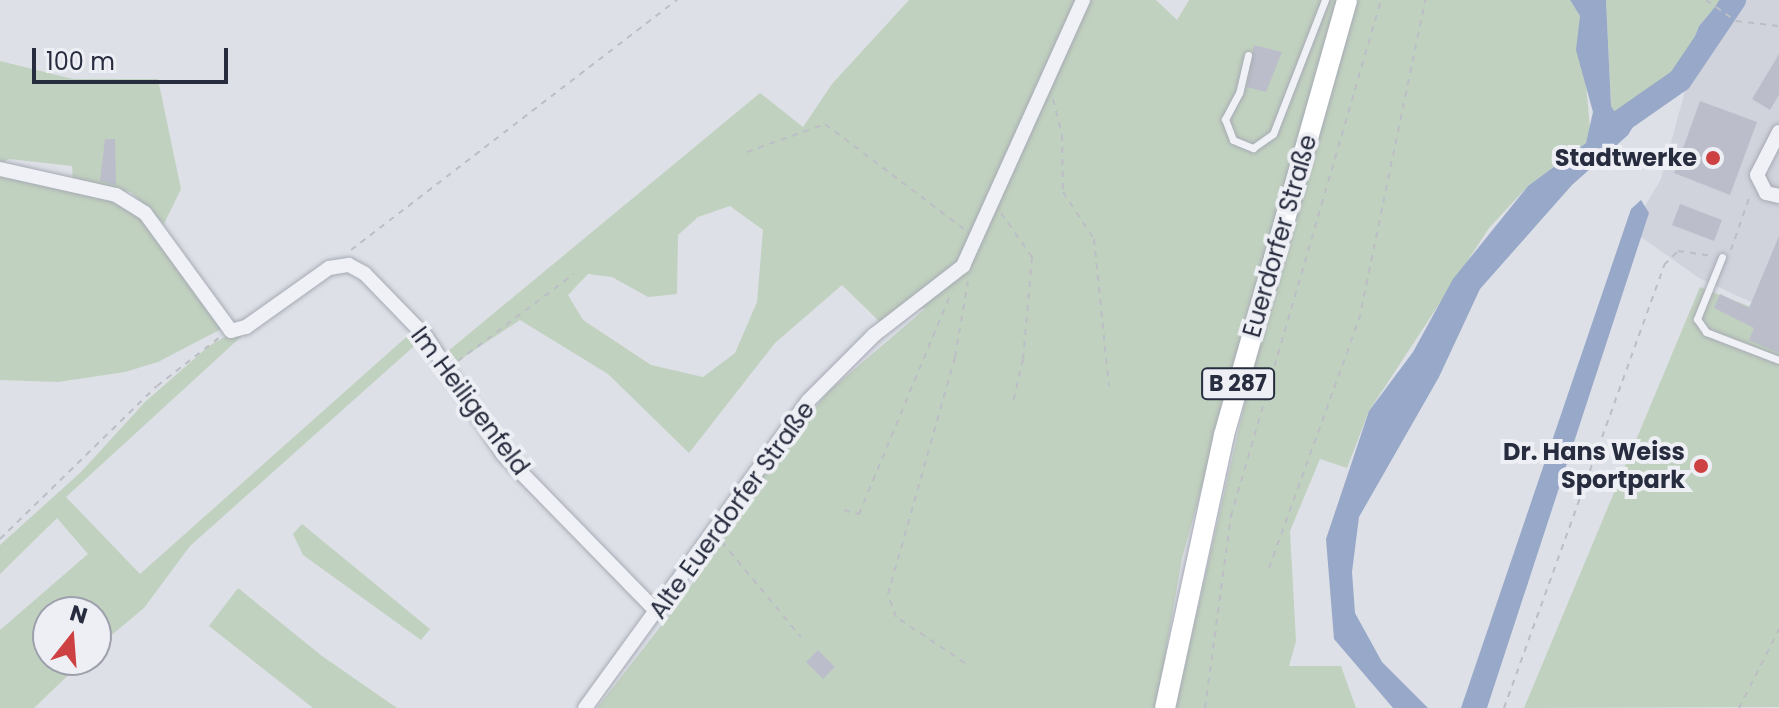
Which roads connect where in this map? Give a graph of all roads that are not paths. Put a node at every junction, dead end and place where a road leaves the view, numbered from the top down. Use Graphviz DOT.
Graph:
graph roads {
  1 [pos="1083,0"];
  2 [pos="1325,0"];
  3 [pos="1347,0"];
  4 [pos="1248,55"];
  5 [pos="1779,132"];
  6 [pos="0,169"];
  7 [pos="1779,196"];
  8 [pos="1722,257"];
  9 [pos="1779,360"];
  10 [pos="658,613"];
  11 [pos="585,708"];
  12 [pos="1165,708"];
  1 -- 10 [label="street, Alte Euerdorfer Straße"];
  2 -- 4 [label="lane"];
  3 -- 12 [label="main road, Euerdorfer Straße / B 287"];
  5 -- 7 [label="street"];
  6 -- 10 [label="street, Im Heiligenfeld"];
  8 -- 9 [label="lane"];
  10 -- 11 [label="street, Alte Euerdorfer Straße"];
}
